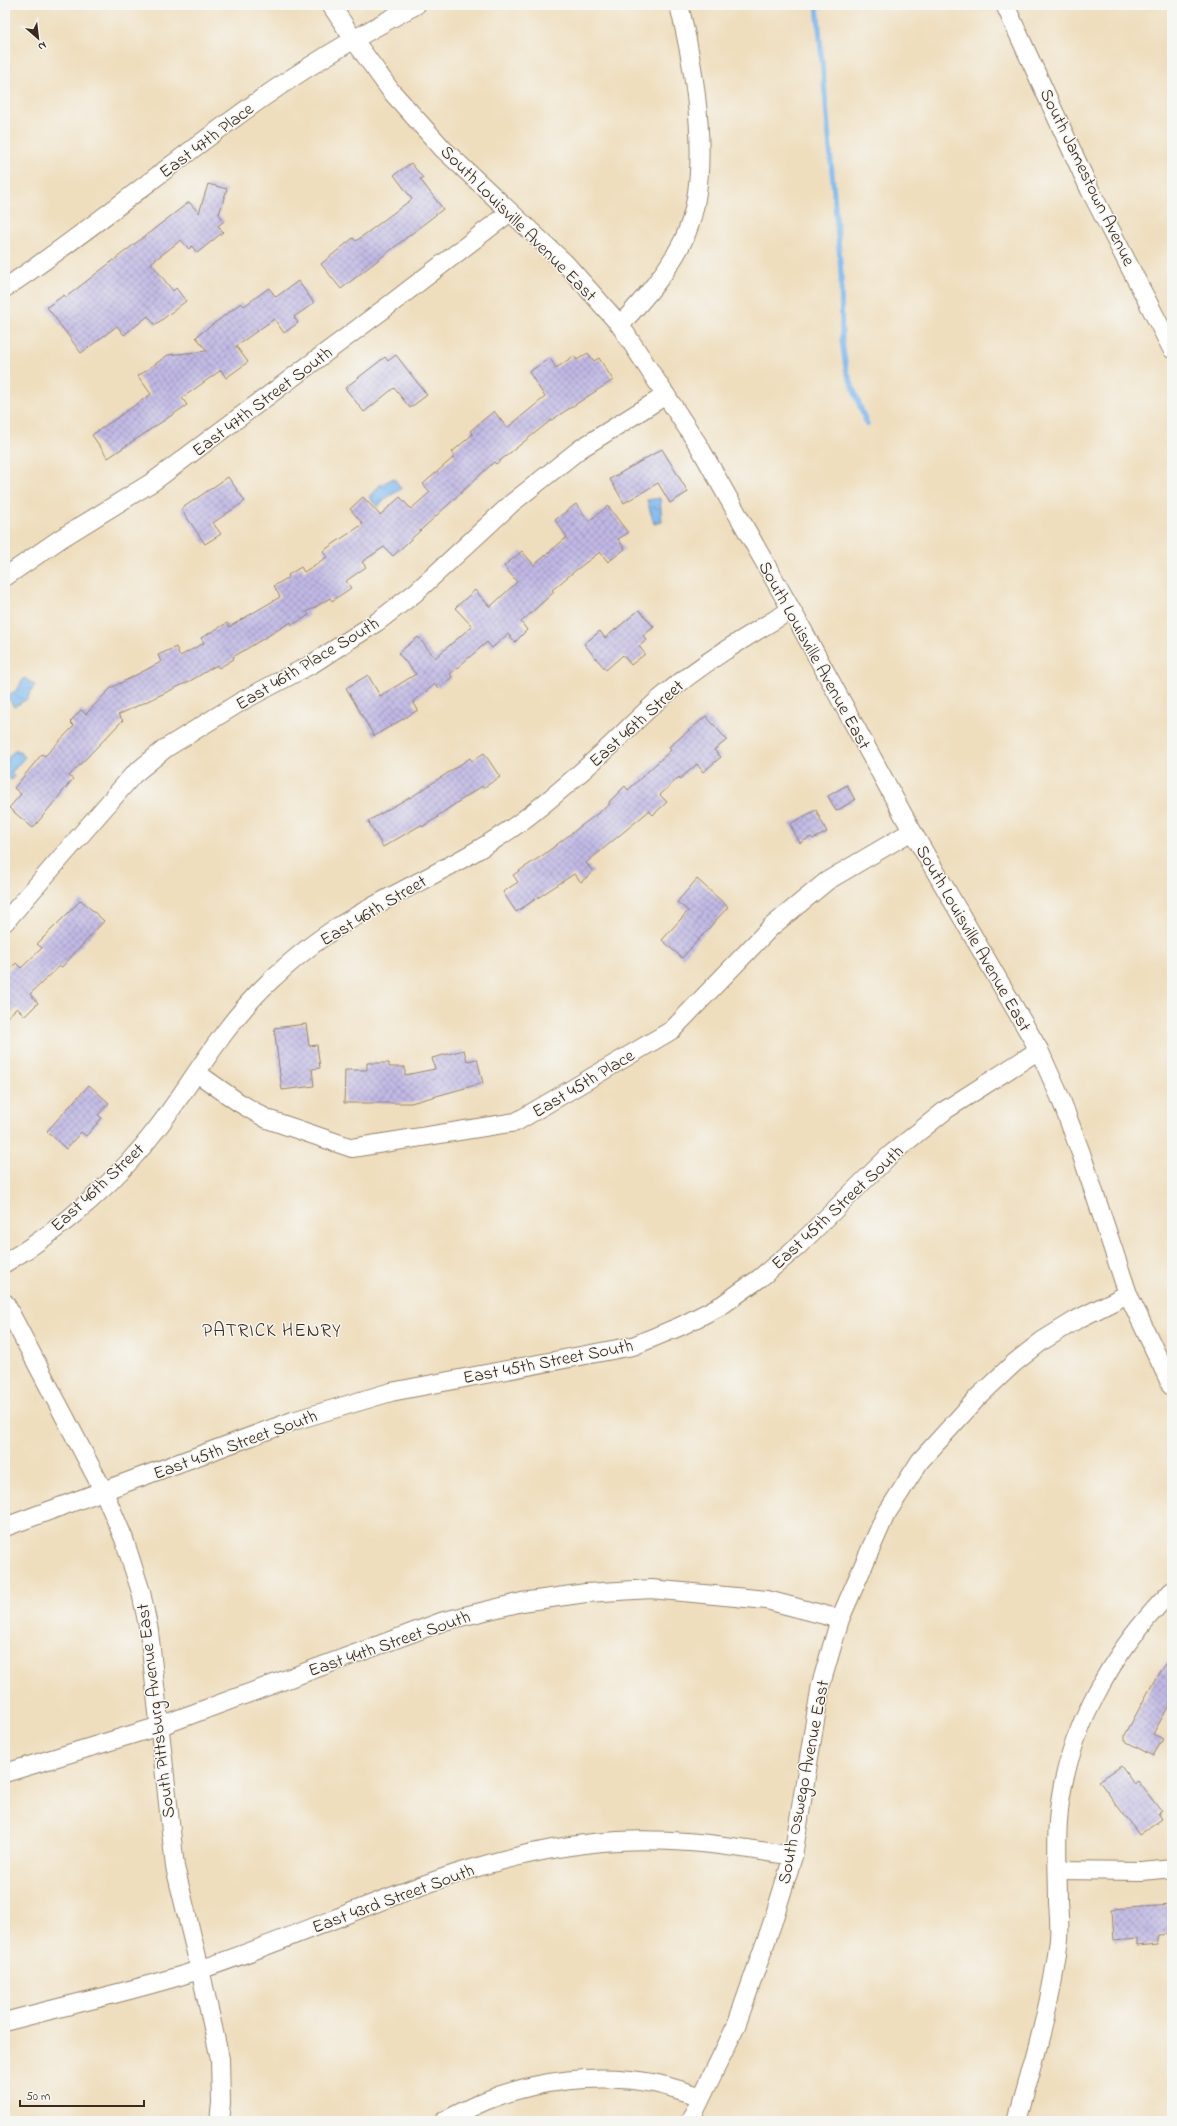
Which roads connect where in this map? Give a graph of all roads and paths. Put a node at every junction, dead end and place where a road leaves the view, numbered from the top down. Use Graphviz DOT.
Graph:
graph roads {
  1 [pos="331,5"];
  2 [pos="416,5"];
  3 [pos="679,5"];
  4 [pos="1005,5"];
  5 [pos="354,40"];
  6 [pos="510,212"];
  7 [pos="5,288"];
  8 [pos="620,325"];
  9 [pos="1172,349"];
  10 [pos="666,394"];
  11 [pos="5,577"];
  12 [pos="791,610"];
  13 [pos="912,832"];
  14 [pos="5,922"];
  15 [pos="1039,1050"];
  16 [pos="197,1072"];
  17 [pos="5,1263"];
  18 [pos="1128,1294"];
  19 [pos="5,1303"];
  20 [pos="1172,1387"];
  21 [pos="104,1492"];
  22 [pos="5,1527"];
  23 [pos="1172,1591"];
  24 [pos="840,1619"];
  25 [pos="160,1726"];
  26 [pos="5,1773"];
  27 [pos="793,1856"];
  28 [pos="1172,1868"];
  29 [pos="1058,1870"];
  30 [pos="200,1969"];
  31 [pos="5,2022"];
  32 [pos="700,2096"];
  33 [pos="219,2121"];
  34 [pos="444,2121"];
  35 [pos="690,2121"];
  36 [pos="1017,2121"];
  1 -- 5 [label="street, South Louisville Avenue East"];
  2 -- 5 [label="street, East 47th Place"];
  3 -- 8 [label="street"];
  4 -- 9 [label="street, South Jamestown Avenue"];
  5 -- 6 [label="street, South Louisville Avenue East"];
  5 -- 7 [label="street, East 47th Place"];
  6 -- 8 [label="street, South Louisville Avenue East"];
  6 -- 11 [label="street, East 47th Street South"];
  8 -- 10 [label="street, South Louisville Avenue East"];
  10 -- 12 [label="street, South Louisville Avenue East"];
  10 -- 14 [label="street, East 46th Place South"];
  12 -- 13 [label="street, South Louisville Avenue East"];
  12 -- 16 [label="street, East 46th Street"];
  13 -- 15 [label="street, South Louisville Avenue East"];
  13 -- 16 [label="street, East 45th Place"];
  15 -- 18 [label="street, South Louisville Avenue East"];
  15 -- 21 [label="street, East 45th Street South"];
  16 -- 17 [label="street, East 46th Street"];
  18 -- 20 [label="street, South Louisville Avenue East"];
  18 -- 24 [label="street"];
  19 -- 21 [label="street, South Pittsburg Avenue East"];
  21 -- 22 [label="street, East 45th Street South"];
  21 -- 25 [label="street, South Pittsburg Avenue East"];
  23 -- 29 [label="street"];
  24 -- 25 [label="street, East 44th Street South"];
  24 -- 27 [label="street, South Oswego Avenue East"];
  25 -- 26 [label="street, East 44th Street South"];
  25 -- 30 [label="street, South Pittsburg Avenue East"];
  27 -- 30 [label="street, East 43rd Street South"];
  27 -- 32 [label="street, South Oswego Avenue East"];
  28 -- 29 [label="street"];
  29 -- 36 [label="street"];
  30 -- 31 [label="street, East 43rd Street South"];
  30 -- 33 [label="street, South Pittsburg Avenue East"];
  32 -- 34 [label="street"];
  32 -- 35 [label="street, South Oswego Avenue East"];
}
